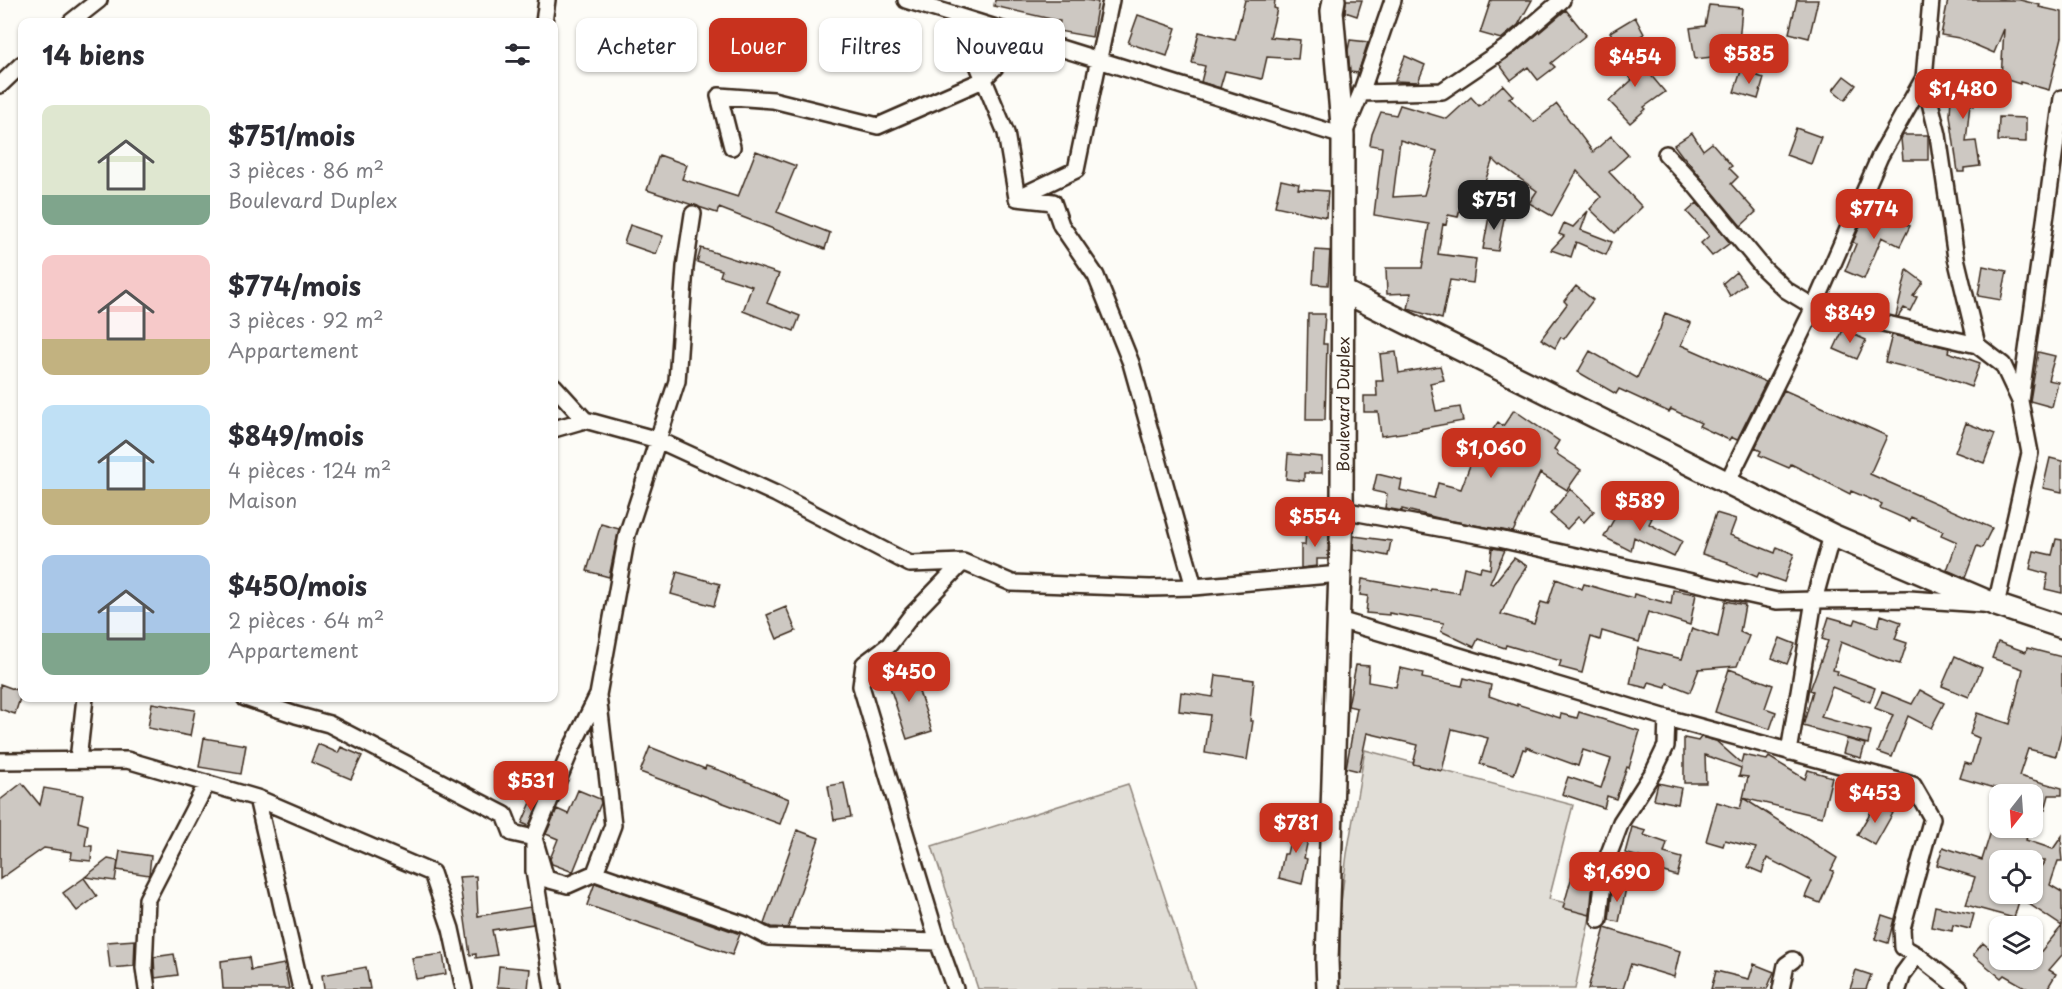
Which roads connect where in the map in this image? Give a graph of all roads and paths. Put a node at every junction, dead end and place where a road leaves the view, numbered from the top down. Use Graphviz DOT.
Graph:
graph roads {
  1 [pos="99,0"];
  2 [pos="547,0"];
  3 [pos="906,0"];
  4 [pos="1111,0"];
  5 [pos="1334,0"];
  6 [pos="1393,0"];
  7 [pos="1562,0"];
  8 [pos="1931,0"];
  9 [pos="958,17"];
  10 [pos="76,18"];
  11 [pos="545,18"];
  12 [pos="1100,60"];
  13 [pos="18,68"];
  14 [pos="990,72"];
  15 [pos="1924,78"];
  16 [pos="983,80"];
  17 [pos="0,84"];
  18 [pos="1361,93"];
  19 [pos="2062,98"];
  20 [pos="1343,136"];
  21 [pos="732,147"];
  22 [pos="1666,154"];
  23 [pos="1017,198"];
  24 [pos="693,214"];
  25 [pos="1342,291"];
  26 [pos="1814,307"];
  27 [pos="1977,345"];
  28 [pos="558,390"];
  29 [pos="2020,401"];
  30 [pos="585,420"];
  31 [pos="558,428"];
  32 [pos="658,440"];
  33 [pos="1727,483"];
  34 [pos="1342,510"];
  35 [pos="1832,534"];
  36 [pos="963,562"];
  37 [pos="1340,574"];
  38 [pos="1194,587"];
  39 [pos="1814,600"];
  40 [pos="1996,605"];
  41 [pos="1339,620"];
  42 [pos="2062,627"];
  43 [pos="598,695"];
  44 [pos="85,702"];
  45 [pos="257,702"];
  46 [pos="1667,718"];
  47 [pos="1789,752"];
  48 [pos="78,760"];
  49 [pos="0,761"];
  50 [pos="207,783"];
  51 [pos="257,798"];
  52 [pos="534,838"];
  53 [pos="595,873"];
  54 [pos="1599,920"];
  55 [pos="938,942"];
  56 [pos="1917,955"];
  57 [pos="1792,960"];
  58 [pos="147,989"];
  59 [pos="301,989"];
  60 [pos="464,989"];
  61 [pos="553,989"];
  62 [pos="955,989"];
  63 [pos="1328,989"];
  64 [pos="1781,989"];
  65 [pos="1898,989"];
  66 [pos="1960,989"];
  1 -- 10 [label="street"];
  2 -- 11 [label="street"];
  3 -- 9 [label="street"];
  4 -- 12 [label="street"];
  5 -- 20 [label="main road, Boulevard Duplex"];
  6 -- 18 [label="street"];
  7 -- 18 [label="street"];
  8 -- 15 [label="street"];
  9 -- 12 [label="street"];
  9 -- 16 [label="street"];
  12 -- 20 [label="street"];
  12 -- 23 [label="street"];
  13 -- 17 [label="street"];
  14 -- 16 [label="street"];
  15 -- 26 [label="street"];
  15 -- 27 [label="street"];
  16 -- 21 [label="street"];
  16 -- 23 [label="street"];
  18 -- 20 [label="street"];
  19 -- 29 [label="street"];
  20 -- 25 [label="main road, Boulevard Duplex"];
  22 -- 26 [label="street"];
  23 -- 38 [label="street"];
  24 -- 32 [label="street"];
  25 -- 33 [label="main road"];
  25 -- 34 [label="main road, Boulevard Duplex"];
  26 -- 27 [label="street"];
  26 -- 33 [label="street"];
  27 -- 29 [label="street"];
  28 -- 30 [label="street"];
  29 -- 40 [label="street"];
  30 -- 31 [label="street"];
  30 -- 32 [label="street"];
  32 -- 36 [label="street"];
  32 -- 43 [label="street"];
  33 -- 35 [label="main road"];
  34 -- 37 [label="main road, Boulevard Duplex"];
  34 -- 39 [label="street"];
  35 -- 39 [label="street"];
  35 -- 40 [label="main road"];
  36 -- 38 [label="street"];
  36 -- 55 [label="street"];
  37 -- 38 [label="street"];
  37 -- 41 [label="main road, Boulevard Duplex"];
  39 -- 40 [label="street"];
  39 -- 47 [label="street"];
  40 -- 42 [label="main road"];
  41 -- 46 [label="street"];
  41 -- 63 [label="main road, Boulevard Duplex"];
  43 -- 52 [label="street"];
  43 -- 53 [label="street"];
  44 -- 48 [label="street"];
  45 -- 52 [label="street"];
  46 -- 47 [label="street"];
  46 -- 54 [label="street"];
  47 -- 56 [label="street"];
  48 -- 49 [label="street"];
  48 -- 50 [label="street"];
  50 -- 51 [label="street"];
  50 -- 58 [label="street"];
  51 -- 59 [label="street"];
  51 -- 60 [label="street"];
  52 -- 53 [label="street"];
  52 -- 61 [label="street"];
  53 -- 55 [label="street"];
  55 -- 62 [label="street"];
  56 -- 65 [label="street"];
  56 -- 66 [label="street"];
  57 -- 64 [label="street"];
}
